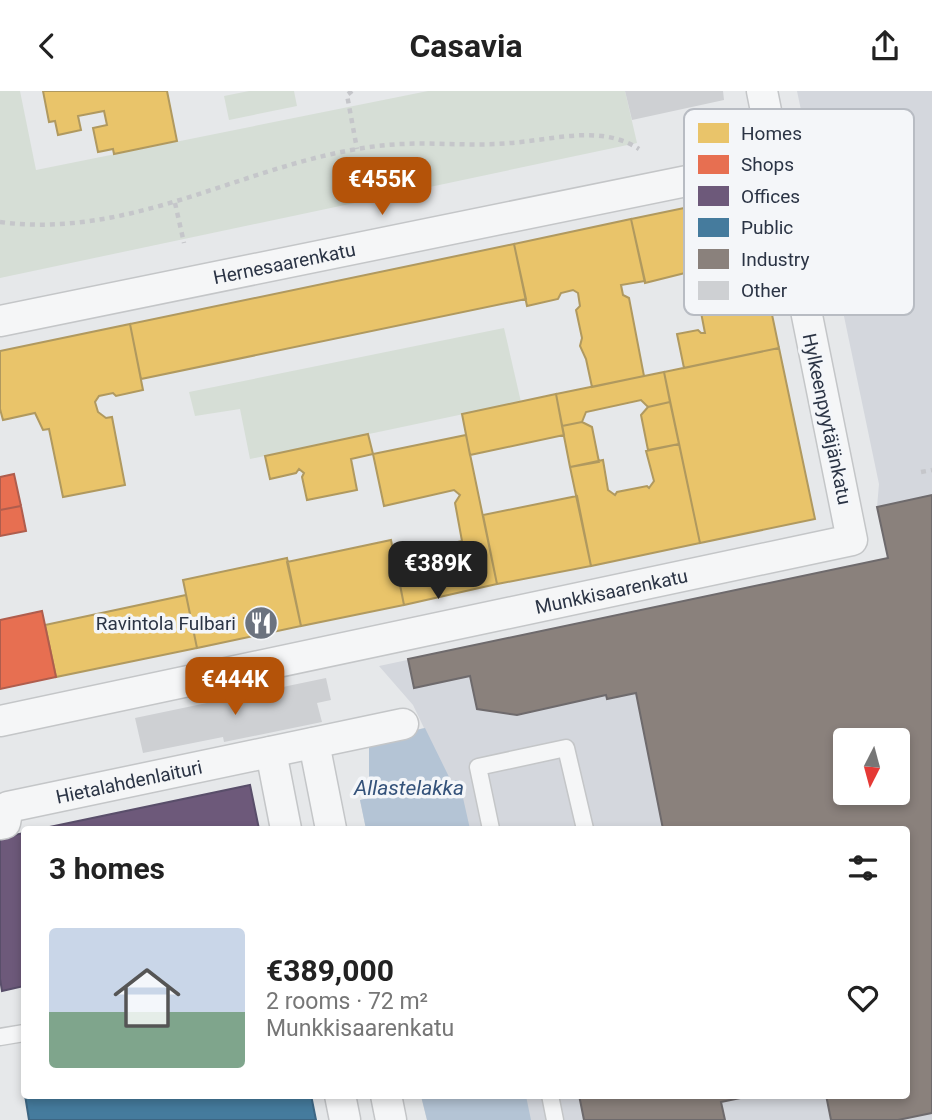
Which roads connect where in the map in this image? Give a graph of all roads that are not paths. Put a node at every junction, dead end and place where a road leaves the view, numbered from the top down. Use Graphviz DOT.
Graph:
graph roads {
  1 [pos="762,91"];
  2 [pos="765,109"];
  3 [pos="684,182"];
  4 [pos="806,315"];
  5 [pos="0,321"];
  6 [pos="852,540"];
  7 [pos="0,721"];
  8 [pos="403,724"];
  9 [pos="314,743"];
  10 [pos="271,752"];
  11 [pos="0,824"];
  12 [pos="285,826"];
  13 [pos="330,826"];
  14 [pos="490,826"];
  15 [pos="584,826"];
  16 [pos="21,1034"];
  17 [pos="0,1038"];
  18 [pos="341,1099"];
  19 [pos="387,1099"];
  20 [pos="551,1099"];
  21 [pos="345,1120"];
  22 [pos="391,1120"];
  23 [pos="555,1120"];
  1 -- 2 [label="street, Hylkeenpyytäjänkatu"];
  3 -- 5 [label="street, Hernesaarenkatu"];
  4 -- 6 [label="street, Hylkeenpyytäjänkatu"];
  6 -- 7 [label="street, Munkkisaarenkatu"];
  8 -- 9 [label="street, Hietalahdenlaituri"];
  9 -- 10 [label="street, Hietalahdenlaituri"];
  9 -- 13 [label="street"];
  10 -- 11 [label="street, Hietalahdenlaituri"];
  10 -- 12 [label="street"];
  14 -- 15 [label="lane"];
  16 -- 17 [label="lane"];
  18 -- 21 [label="street"];
  19 -- 22 [label="street"];
  20 -- 23 [label="lane"];
}
